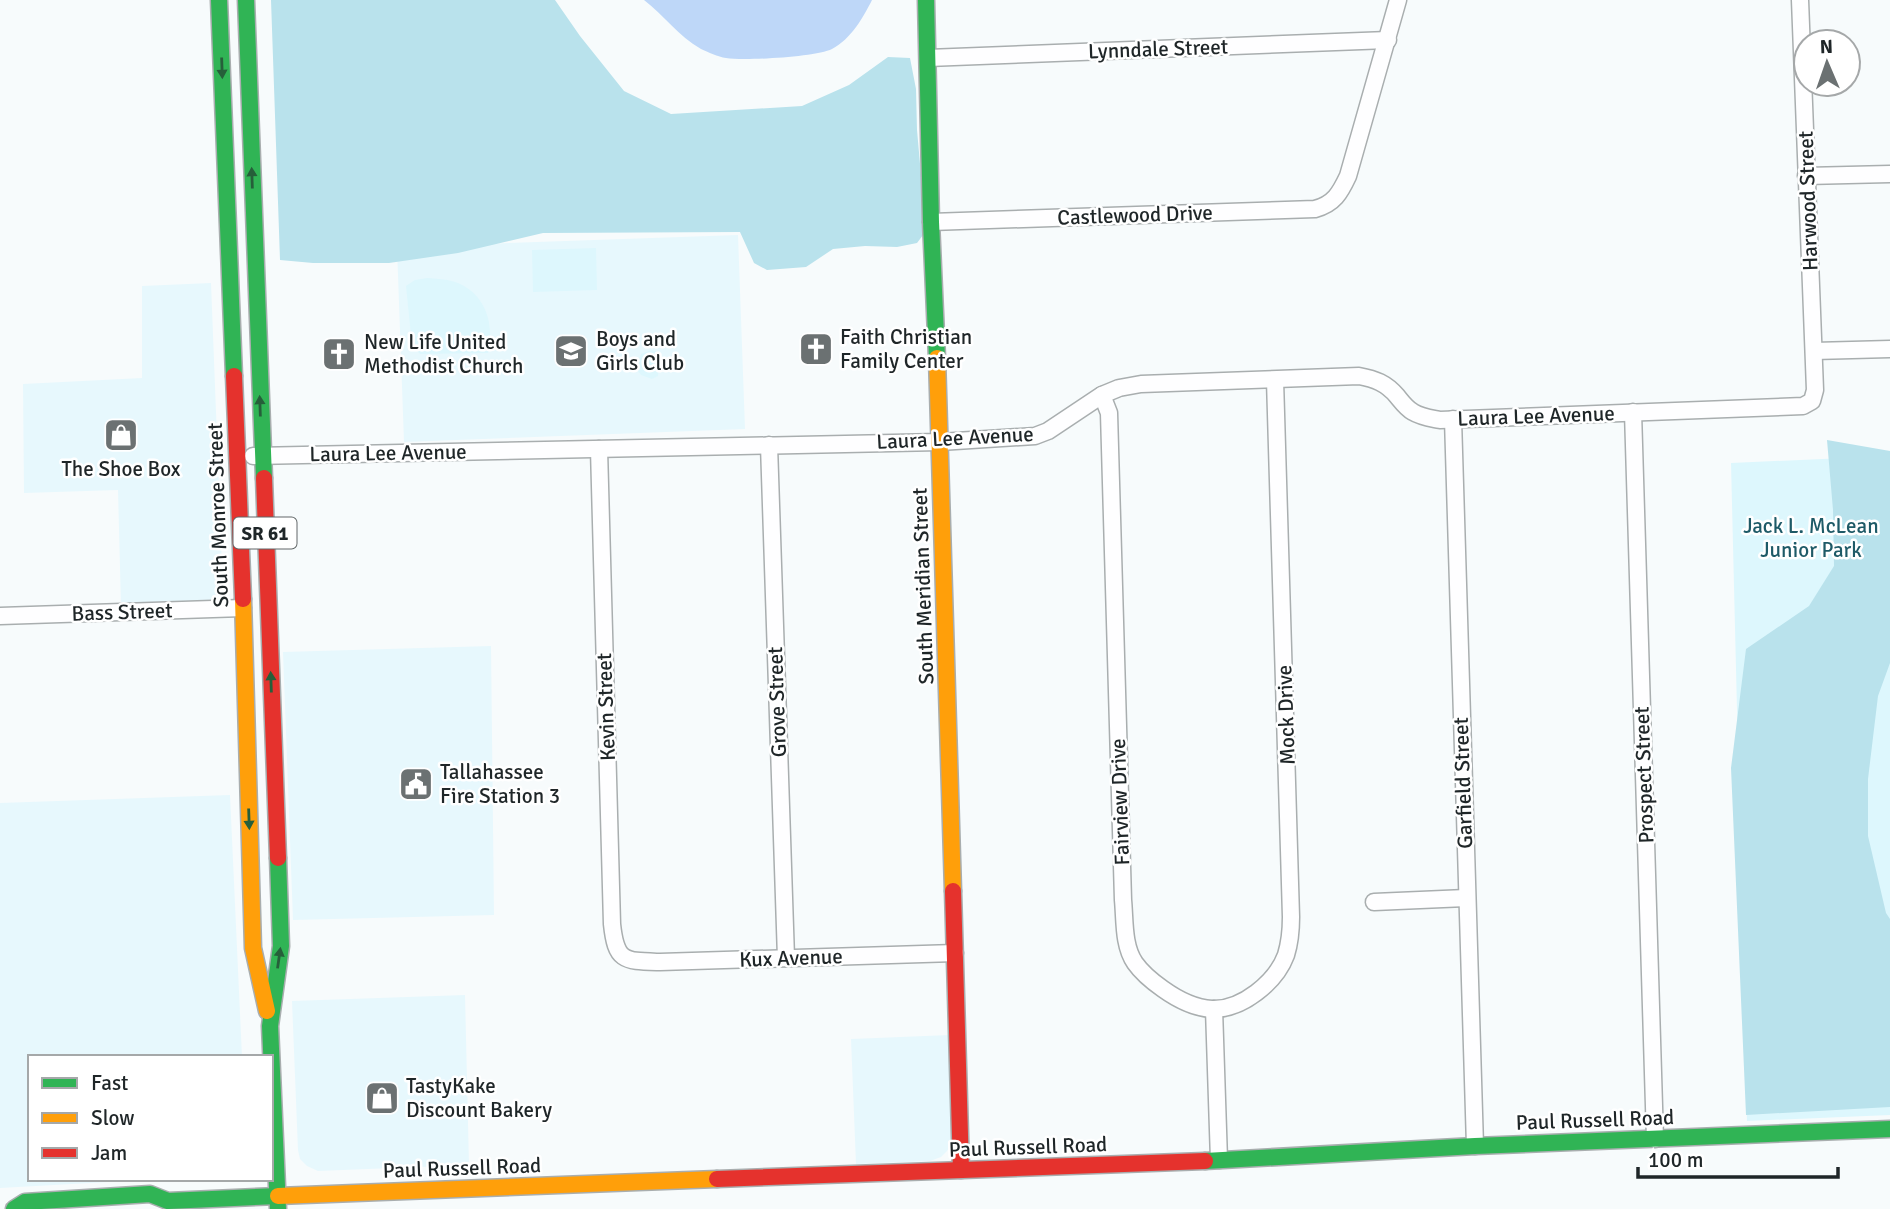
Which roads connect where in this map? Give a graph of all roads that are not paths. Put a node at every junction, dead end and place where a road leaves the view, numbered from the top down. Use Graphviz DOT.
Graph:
graph roads {
  1 [pos="219,0"];
  2 [pos="246,0"];
  3 [pos="926,0"];
  4 [pos="1398,0"];
  5 [pos="1800,0"];
  6 [pos="1388,40"];
  7 [pos="928,58"];
  8 [pos="1890,174"];
  9 [pos="1806,176"];
  10 [pos="932,222"];
  11 [pos="1890,349"];
  12 [pos="1814,351"];
  13 [pos="1275,380"];
  14 [pos="1102,395"];
  15 [pos="1812,401"];
  16 [pos="1633,412"];
  17 [pos="1453,419"];
  18 [pos="940,442"];
  19 [pos="769,445"];
  20 [pos="599,449"];
  21 [pos="262,455"];
  22 [pos="237,456"];
  23 [pos="243,608"];
  24 [pos="0,616"];
  25 [pos="273,724"];
  26 [pos="247,725"];
  27 [pos="251,880"];
  28 [pos="1466,898"];
  29 [pos="1374,902"];
  30 [pos="279,905"];
  31 [pos="955,953"];
  32 [pos="786,958"];
  33 [pos="628,959"];
  34 [pos="1214,1009"];
  35 [pos="270,1026"];
  36 [pos="271,1055"];
  37 [pos="273,1092"];
  38 [pos="1890,1129"];
  39 [pos="1654,1139"];
  40 [pos="1475,1146"];
  41 [pos="1219,1160"];
  42 [pos="961,1170"];
  43 [pos="278,1202"];
  44 [pos="164,1205"];
  45 [pos="14,1209"];
  1 -- 22 [label="street, South Monroe Street / SR 61, one-way"];
  21 -- 2 [label="street, South Monroe Street / SR 61, one-way"];
  3 -- 7 [label="street, South Meridian Street"];
  4 -- 6 [label="street"];
  5 -- 9 [label="street, Harwood Street"];
  6 -- 7 [label="street, Lynndale Street"];
  6 -- 10 [label="street, Castlewood Drive"];
  7 -- 10 [label="street, South Meridian Street"];
  8 -- 9 [label="street"];
  9 -- 12 [label="street, Harwood Street"];
  10 -- 18 [label="street, South Meridian Street"];
  11 -- 12 [label="street"];
  12 -- 15 [label="street, Harwood Street"];
  13 -- 14 [label="street, Laura Lee Avenue"];
  13 -- 17 [label="street, Laura Lee Avenue"];
  13 -- 34 [label="street, Mock Drive"];
  14 -- 18 [label="street, Laura Lee Avenue"];
  14 -- 34 [label="street, Fairview Drive"];
  15 -- 16 [label="street, Laura Lee Avenue"];
  16 -- 17 [label="street, Laura Lee Avenue"];
  16 -- 39 [label="street, Prospect Street"];
  17 -- 28 [label="street, Garfield Street"];
  18 -- 19 [label="street, Laura Lee Avenue"];
  18 -- 31 [label="street, South Meridian Street"];
  19 -- 20 [label="street, Laura Lee Avenue"];
  19 -- 32 [label="street, Grove Street"];
  20 -- 21 [label="street, Laura Lee Avenue"];
  20 -- 33 [label="street, Kevin Street"];
  21 -- 22 [label="street, Laura Lee Avenue"];
  25 -- 21 [label="street, South Monroe Street / SR 61, one-way"];
  22 -- 23 [label="street, South Monroe Street / SR 61"];
  23 -- 24 [label="street, Bass Street"];
  23 -- 26 [label="street, South Monroe Street / SR 61"];
  25 -- 26 [label="street"];
  25 -- 30 [label="street, South Monroe Street / SR 61"];
  26 -- 27 [label="street, South Monroe Street / SR 61, one-way"];
  27 -- 30 [label="street"];
  27 -- 35 [label="street, South Monroe Street / SR 61"];
  28 -- 29 [label="street"];
  28 -- 40 [label="street, Garfield Street"];
  35 -- 30 [label="street, South Monroe Street / SR 61, one-way"];
  31 -- 32 [label="street, Kux Avenue"];
  31 -- 42 [label="street, South Meridian Street"];
  32 -- 33 [label="street, Kux Avenue"];
  34 -- 41 [label="street"];
  35 -- 36 [label="street, South Monroe Street / SR 61"];
  37 -- 43 [label="street, South Monroe Street / SR 61"];
  38 -- 39 [label="street, Paul Russell Road"];
  39 -- 40 [label="street, Paul Russell Road"];
  40 -- 41 [label="street, Paul Russell Road"];
  41 -- 42 [label="street, Paul Russell Road"];
  42 -- 43 [label="street, Paul Russell Road"];
  43 -- 44 [label="street, Paul Russell Road"];
  44 -- 45 [label="street, Paul Russell Road"];
}
